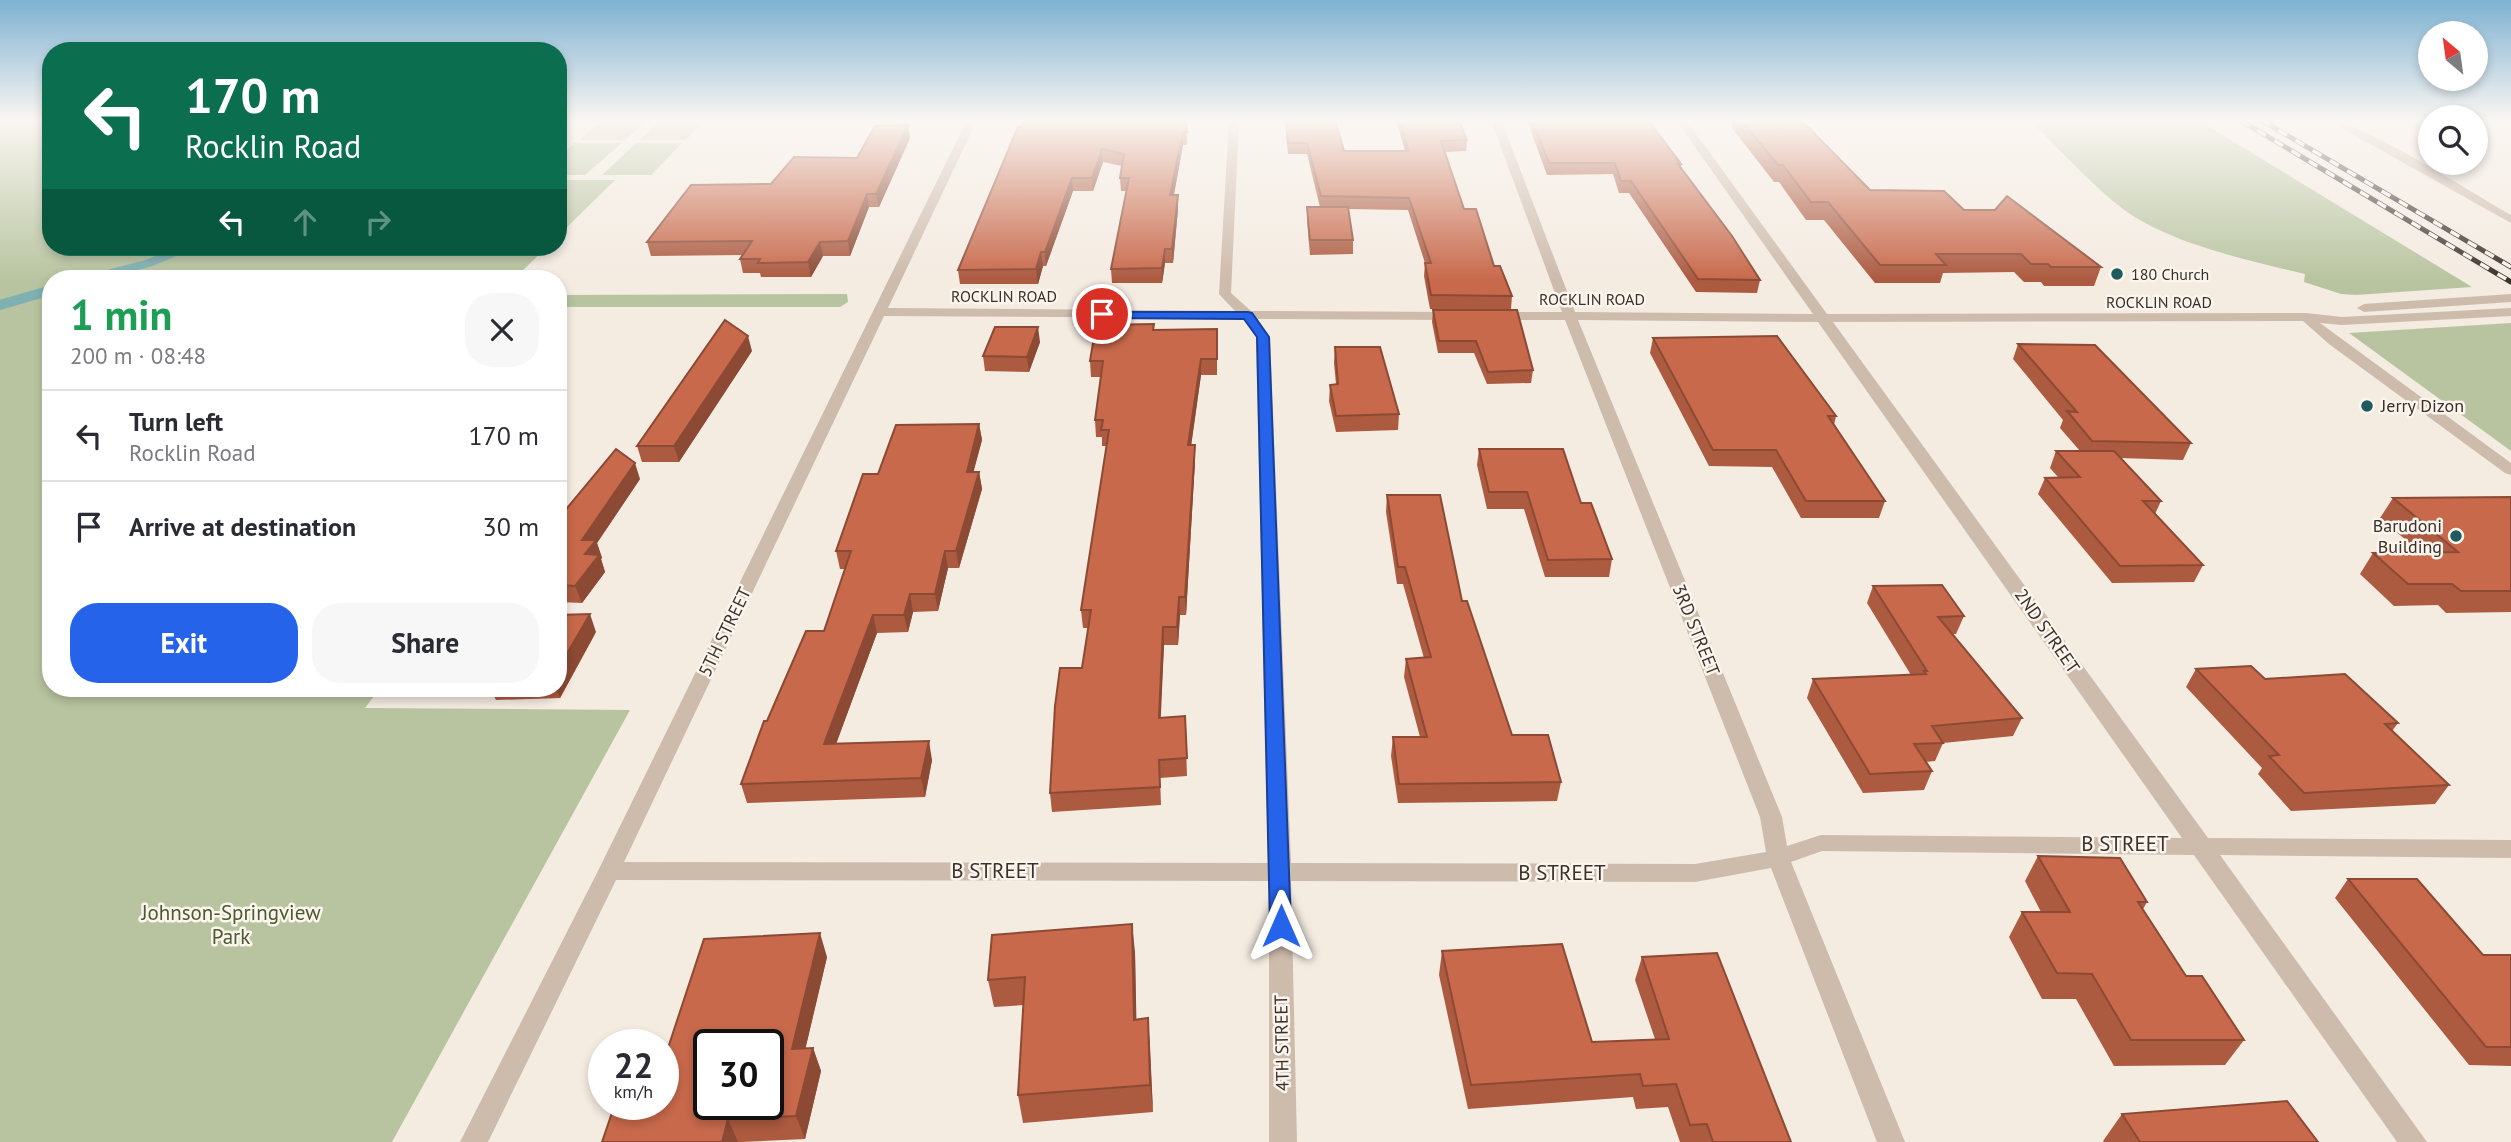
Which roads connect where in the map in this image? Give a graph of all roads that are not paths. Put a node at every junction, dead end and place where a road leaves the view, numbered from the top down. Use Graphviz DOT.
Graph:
graph roads {
  1 [pos="946,173"];
  2 [pos="1231,173"];
  3 [pos="1516,173"];
  4 [pos="1719,173"];
  5 [pos="2430,173"];
  6 [pos="2511,220"];
  7 [pos="2511,298"];
  8 [pos="2511,312"];
  9 [pos="878,313"];
  10 [pos="1248,315"];
  11 [pos="1571,317"];
  12 [pos="2306,317"];
  13 [pos="1824,318"];
  14 [pos="2511,470"];
  15 [pos="2199,844"];
  16 [pos="2511,849"];
  17 [pos="1778,858"];
  18 [pos="609,871"];
  19 [pos="1280,873"];
  20 [pos="474,1142"];
  21 [pos="1283,1142"];
  22 [pos="1891,1142"];
  23 [pos="2413,1142"];
  1 -- 9 [label="street, 5TH STREET"];
  2 -- 10 [label="street, 4TH STREET"];
  3 -- 11 [label="street, 3RD STREET"];
  4 -- 13 [label="street, 2ND STREET"];
  5 -- 6 [label="street"];
  7 -- 12 [label="street, ROCKLIN ROAD"];
  8 -- 12 [label="street, ROCKLIN ROAD"];
  9 -- 10 [label="street, ROCKLIN ROAD"];
  9 -- 18 [label="street, 5TH STREET"];
  10 -- 11 [label="street, ROCKLIN ROAD"];
  10 -- 19 [label="street, 4TH STREET"];
  11 -- 13 [label="street, ROCKLIN ROAD"];
  11 -- 17 [label="street, 3RD STREET"];
  12 -- 13 [label="street, ROCKLIN ROAD"];
  12 -- 14 [label="street"];
  13 -- 15 [label="street, 2ND STREET"];
  15 -- 16 [label="street, B STREET"];
  15 -- 17 [label="street, B STREET"];
  15 -- 23 [label="street, 2ND STREET"];
  17 -- 19 [label="street, B STREET"];
  17 -- 22 [label="street, 3RD STREET"];
  18 -- 19 [label="street, B STREET"];
  18 -- 20 [label="street, 5TH STREET"];
  19 -- 21 [label="street, 4TH STREET"];
}
